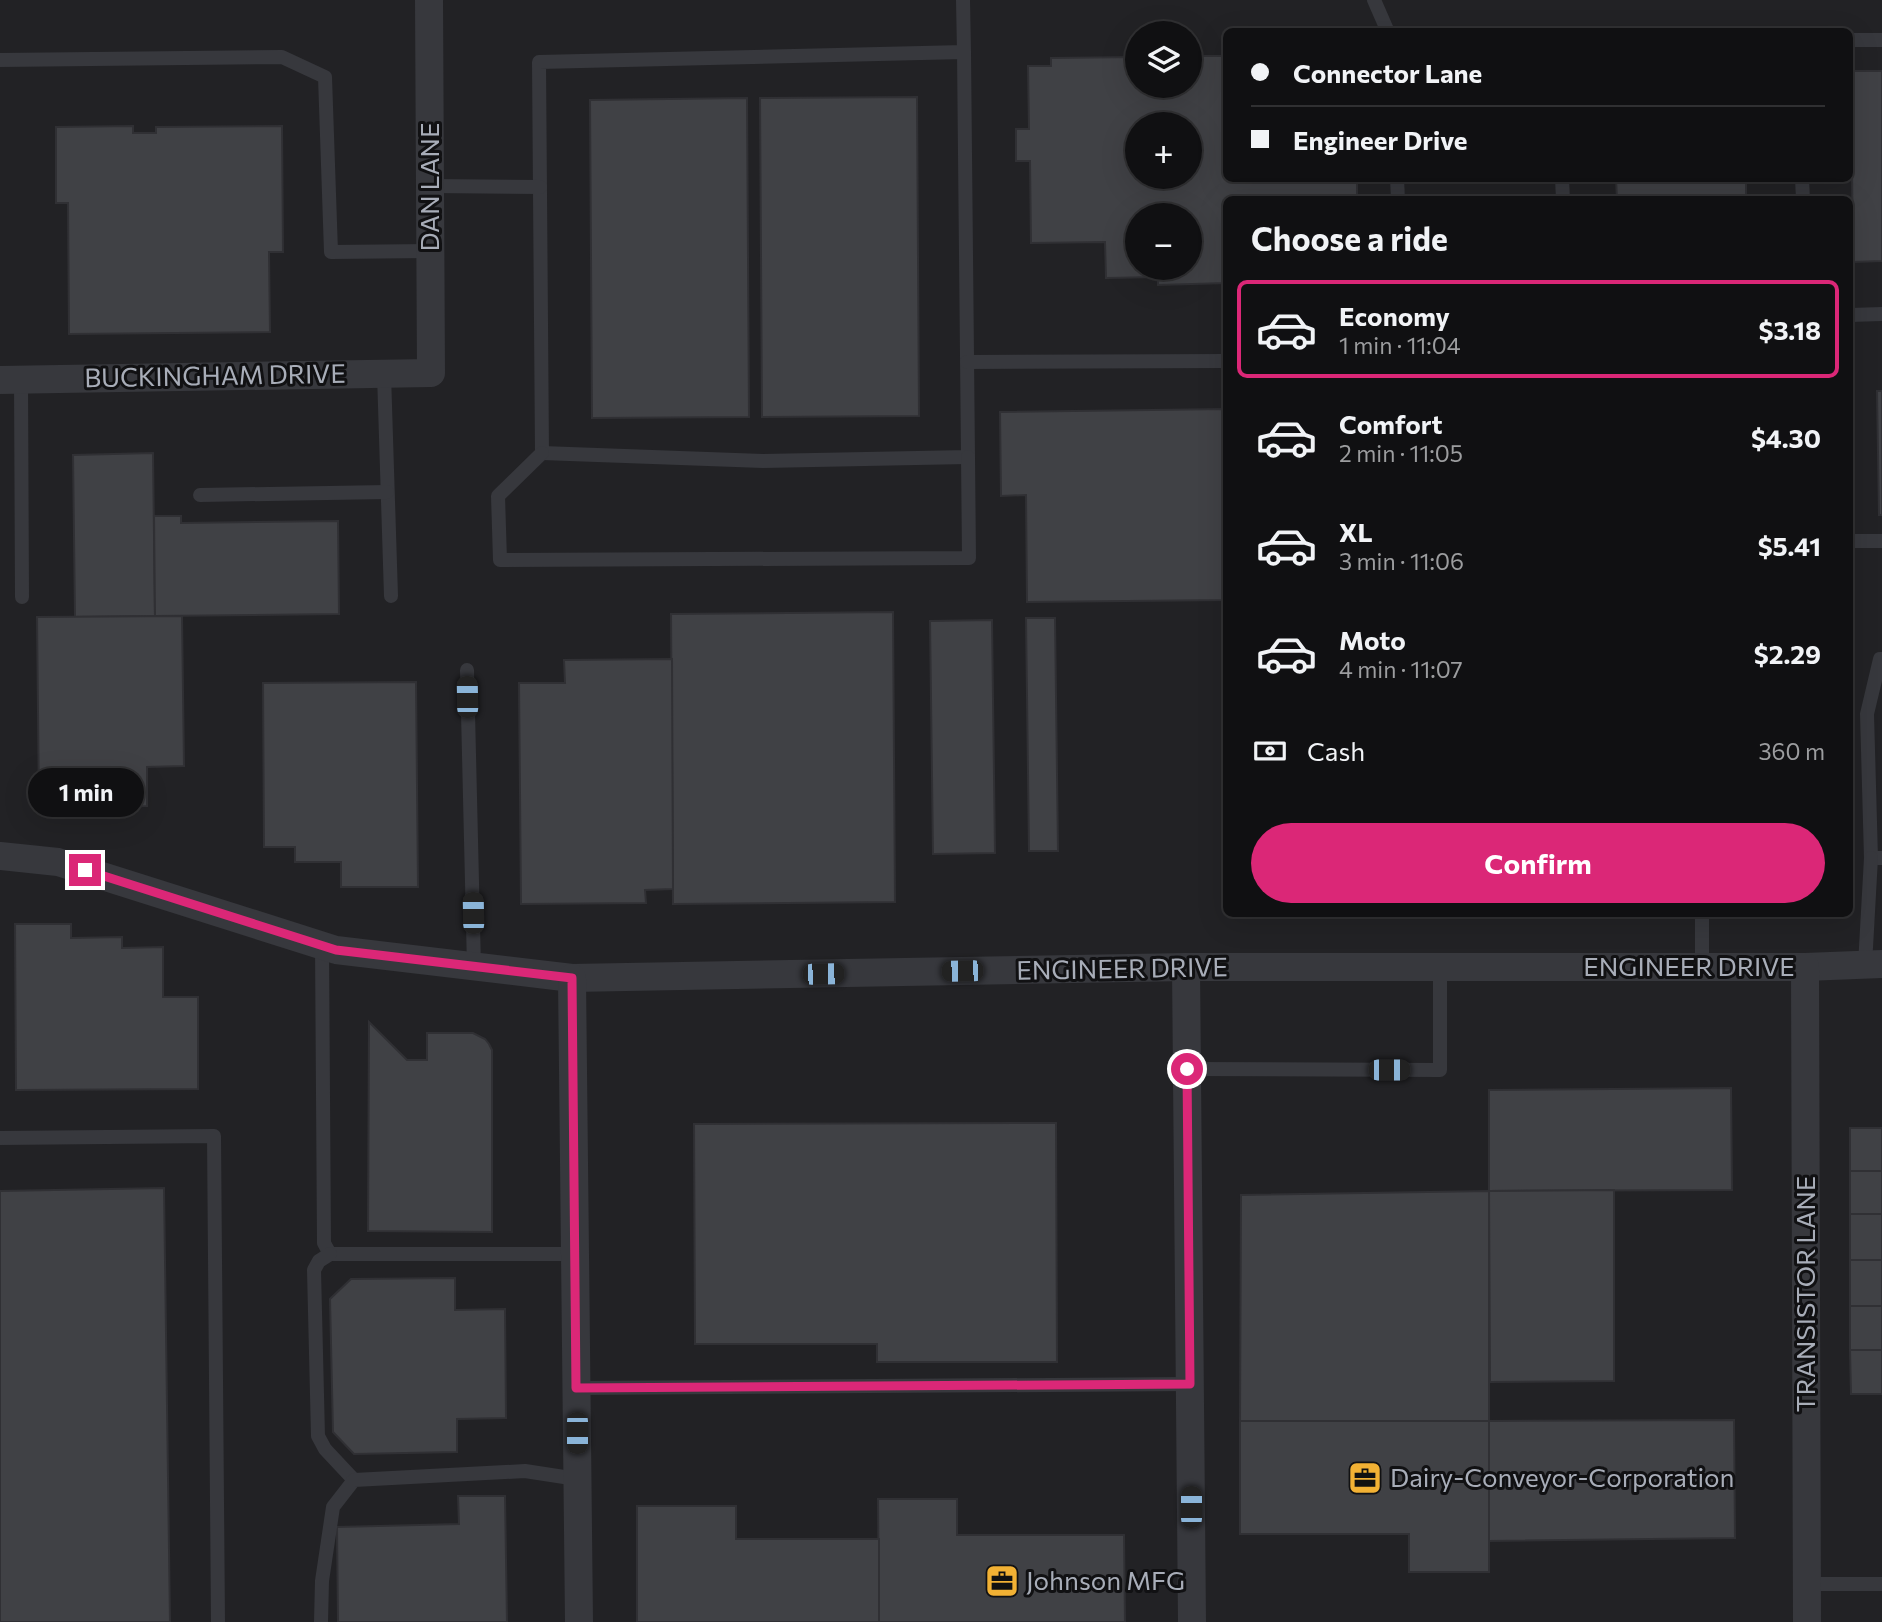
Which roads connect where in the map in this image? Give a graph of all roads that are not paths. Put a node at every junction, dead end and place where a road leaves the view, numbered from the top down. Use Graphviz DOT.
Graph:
graph roads {
  1 [pos="429,0"];
  2 [pos="963,0"];
  3 [pos="1374,0"];
  4 [pos="1386,28"];
  5 [pos="1853,40"];
  6 [pos="1882,40"];
  7 [pos="964,51"];
  8 [pos="0,60"];
  9 [pos="430,186"];
  10 [pos="540,187"];
  11 [pos="430,251"];
  12 [pos="1882,314"];
  13 [pos="1853,315"];
  14 [pos="1223,361"];
  15 [pos="967,362"];
  16 [pos="431,373"];
  17 [pos="384,374"];
  18 [pos="11,380"];
  19 [pos="542,453"];
  20 [pos="968,457"];
  21 [pos="387,492"];
  22 [pos="200,495"];
  23 [pos="1853,541"];
  24 [pos="1882,541"];
  25 [pos="391,596"];
  26 [pos="22,597"];
  27 [pos="1882,659"];
  28 [pos="467,670"];
  29 [pos="0,856"];
  30 [pos="1876,858"];
  31 [pos="1702,917"];
  32 [pos="322,946"];
  33 [pos="1874,964"];
  34 [pos="474,967"];
  35 [pos="1186,967"];
  36 [pos="1440,967"];
  37 [pos="1702,967"];
  38 [pos="1805,967"];
  39 [pos="572,978"];
  40 [pos="1187,1069"];
  41 [pos="0,1138"];
  42 [pos="331,1254"];
  43 [pos="575,1254"];
  44 [pos="1190,1384"];
  45 [pos="576,1388"];
  46 [pos="577,1479"];
  47 [pos="354,1480"];
  48 [pos="1807,1584"];
  49 [pos="1882,1584"];
  50 [pos="218,1622"];
  51 [pos="321,1622"];
  52 [pos="579,1622"];
  53 [pos="1192,1622"];
  54 [pos="1807,1622"];
  1 -- 9 [label="street, DAN LANE"];
  2 -- 7 [label="lane"];
  3 -- 4 [label="lane"];
  5 -- 6 [label="lane"];
  7 -- 10 [label="lane"];
  7 -- 15 [label="lane"];
  8 -- 11 [label="lane"];
  9 -- 10 [label="lane"];
  9 -- 11 [label="street, DAN LANE"];
  10 -- 19 [label="lane"];
  11 -- 16 [label="street, DAN LANE"];
  12 -- 13 [label="lane"];
  14 -- 15 [label="lane"];
  15 -- 20 [label="lane"];
  16 -- 17 [label="street, BUCKINGHAM DRIVE"];
  17 -- 18 [label="street, BUCKINGHAM DRIVE"];
  17 -- 21 [label="lane"];
  18 -- 26 [label="lane"];
  19 -- 20 [label="lane"];
  19 -- 20 [label="lane"];
  21 -- 22 [label="lane"];
  21 -- 25 [label="lane"];
  23 -- 24 [label="lane"];
  27 -- 30 [label="lane"];
  28 -- 34 [label="lane"];
  29 -- 32 [label="street, ENGINEER DRIVE"];
  30 -- 33 [label="lane"];
  31 -- 37 [label="lane"];
  32 -- 34 [label="street, ENGINEER DRIVE"];
  32 -- 42 [label="lane"];
  33 -- 38 [label="street, ENGINEER DRIVE"];
  34 -- 39 [label="street, ENGINEER DRIVE"];
  35 -- 36 [label="street, ENGINEER DRIVE"];
  35 -- 39 [label="street, ENGINEER DRIVE"];
  35 -- 40 [label="street"];
  36 -- 37 [label="street, ENGINEER DRIVE"];
  36 -- 40 [label="lane"];
  37 -- 38 [label="street, ENGINEER DRIVE"];
  38 -- 48 [label="street, TRANSISTOR LANE"];
  39 -- 43 [label="street"];
  40 -- 44 [label="street"];
  41 -- 50 [label="lane"];
  42 -- 43 [label="lane"];
  42 -- 47 [label="lane"];
  43 -- 45 [label="street"];
  44 -- 45 [label="lane"];
  44 -- 53 [label="street"];
  45 -- 46 [label="street"];
  46 -- 47 [label="lane"];
  46 -- 52 [label="street"];
  47 -- 51 [label="lane"];
  48 -- 49 [label="lane"];
  48 -- 54 [label="street, TRANSISTOR LANE"];
}
